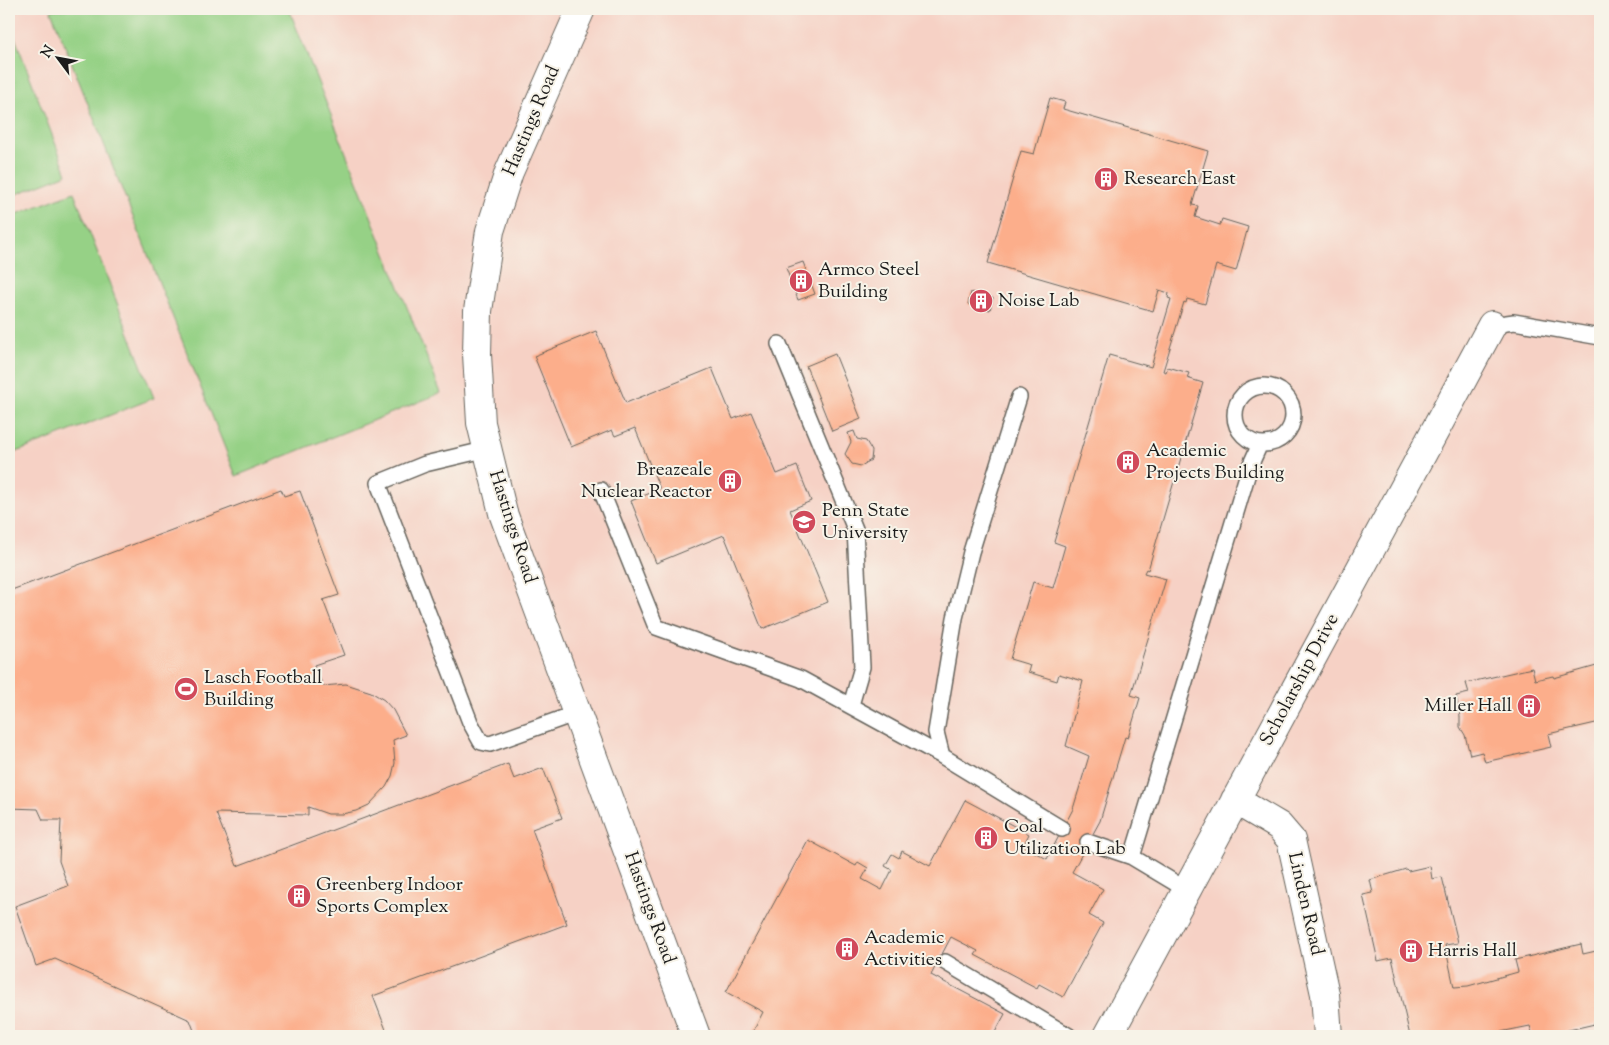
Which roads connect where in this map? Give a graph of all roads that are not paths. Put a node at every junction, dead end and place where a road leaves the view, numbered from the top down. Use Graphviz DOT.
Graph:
graph roads {
  1 [pos="581,9"];
  2 [pos="1492,325"];
  3 [pos="1600,337"];
  4 [pos="779,344"];
  5 [pos="1019,397"];
  6 [pos="1260,444"];
  7 [pos="488,449"];
  8 [pos="601,490"];
  9 [pos="851,705"];
  10 [pos="577,713"];
  11 [pos="942,756"];
  12 [pos="1235,800"];
  13 [pos="1062,829"];
  14 [pos="1088,842"];
  15 [pos="1132,857"];
  16 [pos="1187,890"];
  17 [pos="945,962"];
  18 [pos="696,1036"];
  19 [pos="1069,1036"];
  20 [pos="1108,1036"];
  21 [pos="1328,1036"];
  1 -- 7 [label="street, Hastings Road"];
  2 -- 3 [label="lane"];
  2 -- 12 [label="street, Scholarship Drive"];
  4 -- 9 [label="lane"];
  5 -- 11 [label="lane"];
  6 -- 15 [label="lane"];
  7 -- 10 [label="street, Hastings Road"];
  7 -- 10 [label="lane"];
  8 -- 9 [label="lane"];
  9 -- 11 [label="lane"];
  10 -- 18 [label="street, Hastings Road"];
  11 -- 13 [label="lane"];
  12 -- 16 [label="street, Scholarship Drive"];
  12 -- 21 [label="street, Linden Road"];
  14 -- 15 [label="lane"];
  15 -- 16 [label="lane"];
  16 -- 20 [label="street, Scholarship Drive"];
  17 -- 19 [label="lane"];
}
